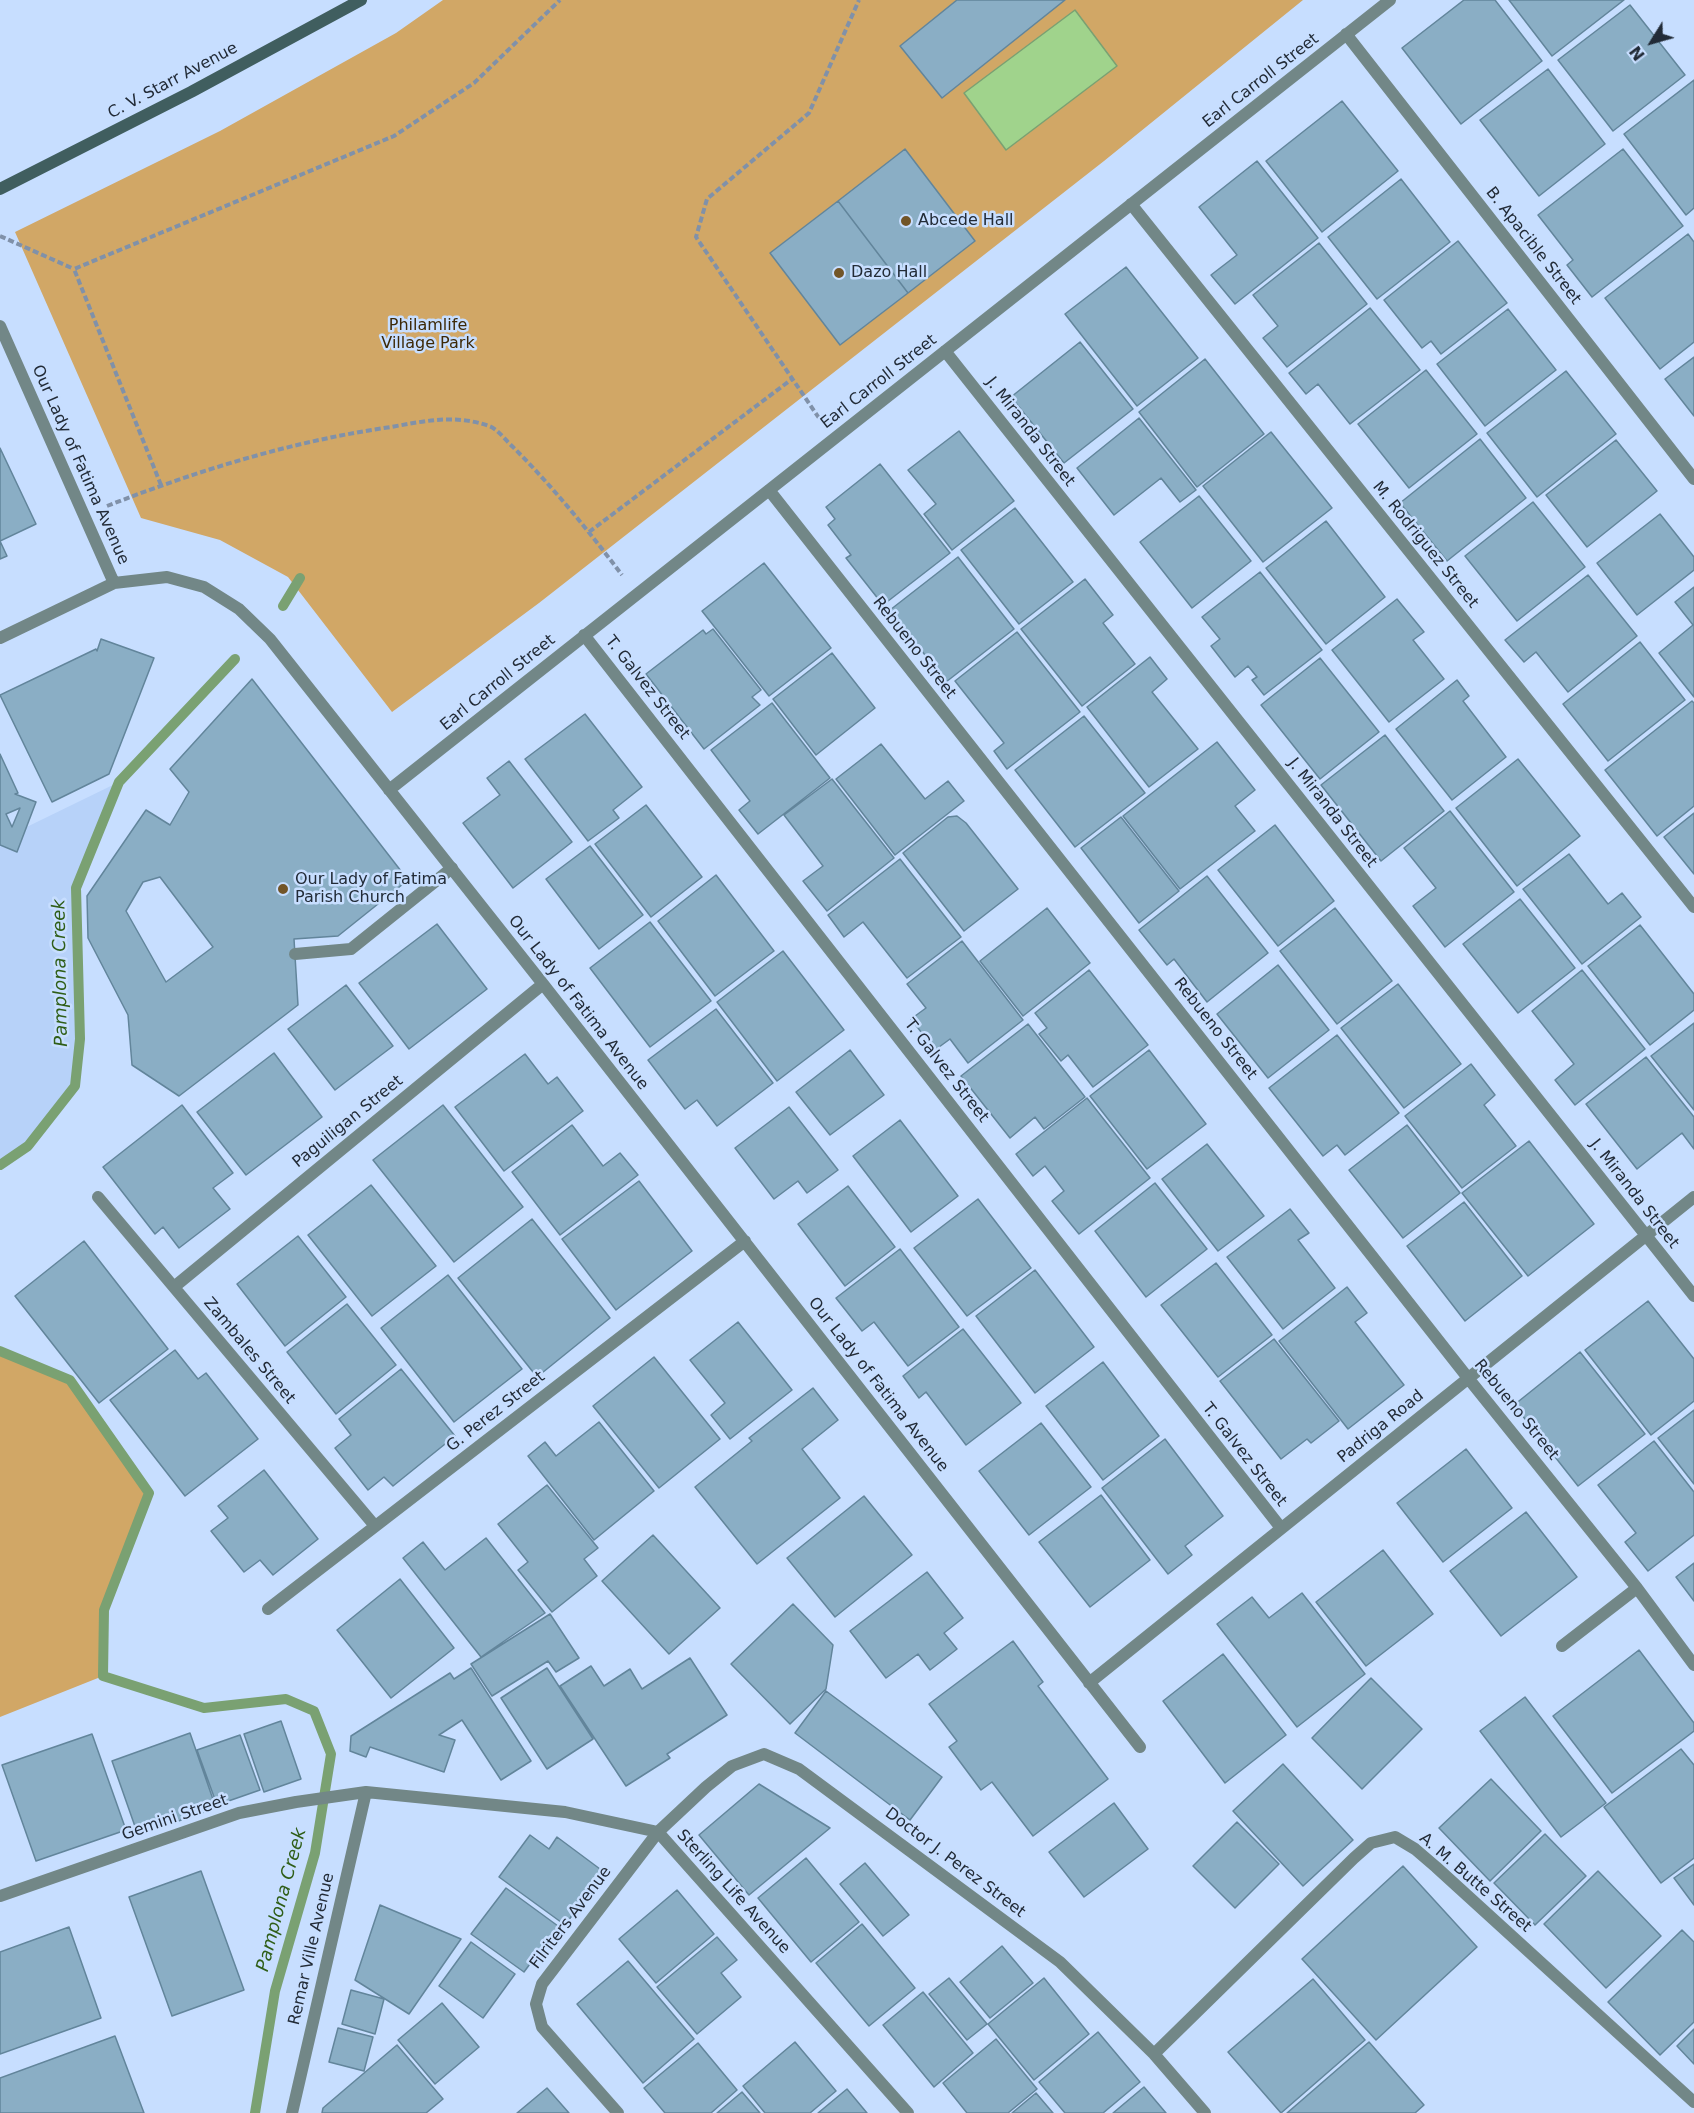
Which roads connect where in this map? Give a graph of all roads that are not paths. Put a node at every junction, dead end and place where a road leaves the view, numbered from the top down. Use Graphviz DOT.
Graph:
graph roads {
  1 [pos="361,0"];
  2 [pos="1390,0"];
  3 [pos="1346,34"];
  4 [pos="0,189"];
  5 [pos="1131,204"];
  6 [pos="0,326"];
  7 [pos="945,351"];
  8 [pos="1694,479"];
  9 [pos="769,490"];
  10 [pos="114,583"];
  11 [pos="584,635"];
  12 [pos="0,638"];
  13 [pos="389,790"];
  14 [pos="452,868"];
  15 [pos="1694,907"];
  16 [pos="295,954"];
  17 [pos="543,984"];
  18 [pos="98,1197"];
  19 [pos="1694,1197"];
  20 [pos="1646,1236"];
  21 [pos="745,1241"];
  22 [pos="174,1287"];
  23 [pos="1694,1296"];
  24 [pos="1468,1378"];
  25 [pos="375,1526"];
  26 [pos="1281,1528"];
  27 [pos="1637,1588"];
  28 [pos="268,1609"];
  29 [pos="1562,1647"];
  30 [pos="1694,1665"];
  31 [pos="1089,1683"];
  32 [pos="1140,1747"];
  33 [pos="366,1792"];
  34 [pos="658,1832"];
  35 [pos="0,1896"];
  36 [pos="1154,2054"];
  37 [pos="1694,2102"];
  38 [pos="292,2113"];
  39 [pos="618,2113"];
  40 [pos="908,2113"];
  41 [pos="1205,2113"];
  1 -- 4 [label="main road, C. V. Starr Avenue"];
  2 -- 3 [label="street, Earl Carroll Street"];
  3 -- 5 [label="street, Earl Carroll Street"];
  3 -- 8 [label="street, B. Apacible Street"];
  5 -- 7 [label="street, Earl Carroll Street"];
  5 -- 15 [label="street, M. Rodriguez Street"];
  6 -- 10 [label="street, Our Lady of Fatima Avenue"];
  7 -- 9 [label="street, Earl Carroll Street"];
  7 -- 20 [label="street, J. Miranda Street"];
  9 -- 11 [label="street, Earl Carroll Street"];
  9 -- 24 [label="street, Rebueno Street"];
  10 -- 12 [label="street"];
  10 -- 13 [label="street, Our Lady of Fatima Avenue"];
  11 -- 13 [label="street, Earl Carroll Street"];
  11 -- 26 [label="street, T. Galvez Street"];
  13 -- 14 [label="street, Our Lady of Fatima Avenue"];
  14 -- 16 [label="street"];
  14 -- 17 [label="street, Our Lady of Fatima Avenue"];
  17 -- 21 [label="street, Our Lady of Fatima Avenue"];
  17 -- 22 [label="street, Paguiligan Street"];
  18 -- 22 [label="street, Zambales Street"];
  19 -- 20 [label="street, Padriga Road"];
  20 -- 23 [label="street, J. Miranda Street"];
  20 -- 24 [label="street, Padriga Road"];
  21 -- 25 [label="street, G. Perez Street"];
  21 -- 31 [label="street, Our Lady of Fatima Avenue"];
  22 -- 25 [label="street, Zambales Street"];
  24 -- 26 [label="street, Padriga Road"];
  24 -- 27 [label="street, Rebueno Street"];
  25 -- 28 [label="street, G. Perez Street"];
  26 -- 31 [label="street, Padriga Road"];
  27 -- 29 [label="street"];
  27 -- 30 [label="street, Rebueno Street"];
  31 -- 32 [label="street, Our Lady of Fatima Avenue"];
  33 -- 34 [label="street, Sterling Life Avenue"];
  33 -- 35 [label="street, Gemini Street"];
  33 -- 38 [label="street, Remar Ville Avenue"];
  34 -- 36 [label="street, Doctor J. Perez Street"];
  34 -- 39 [label="street, Filriters Avenue"];
  34 -- 40 [label="street, Sterling Life Avenue"];
  36 -- 37 [label="street, A. M. Butte Street"];
  36 -- 41 [label="street, Doctor J. Perez Street"];
}
